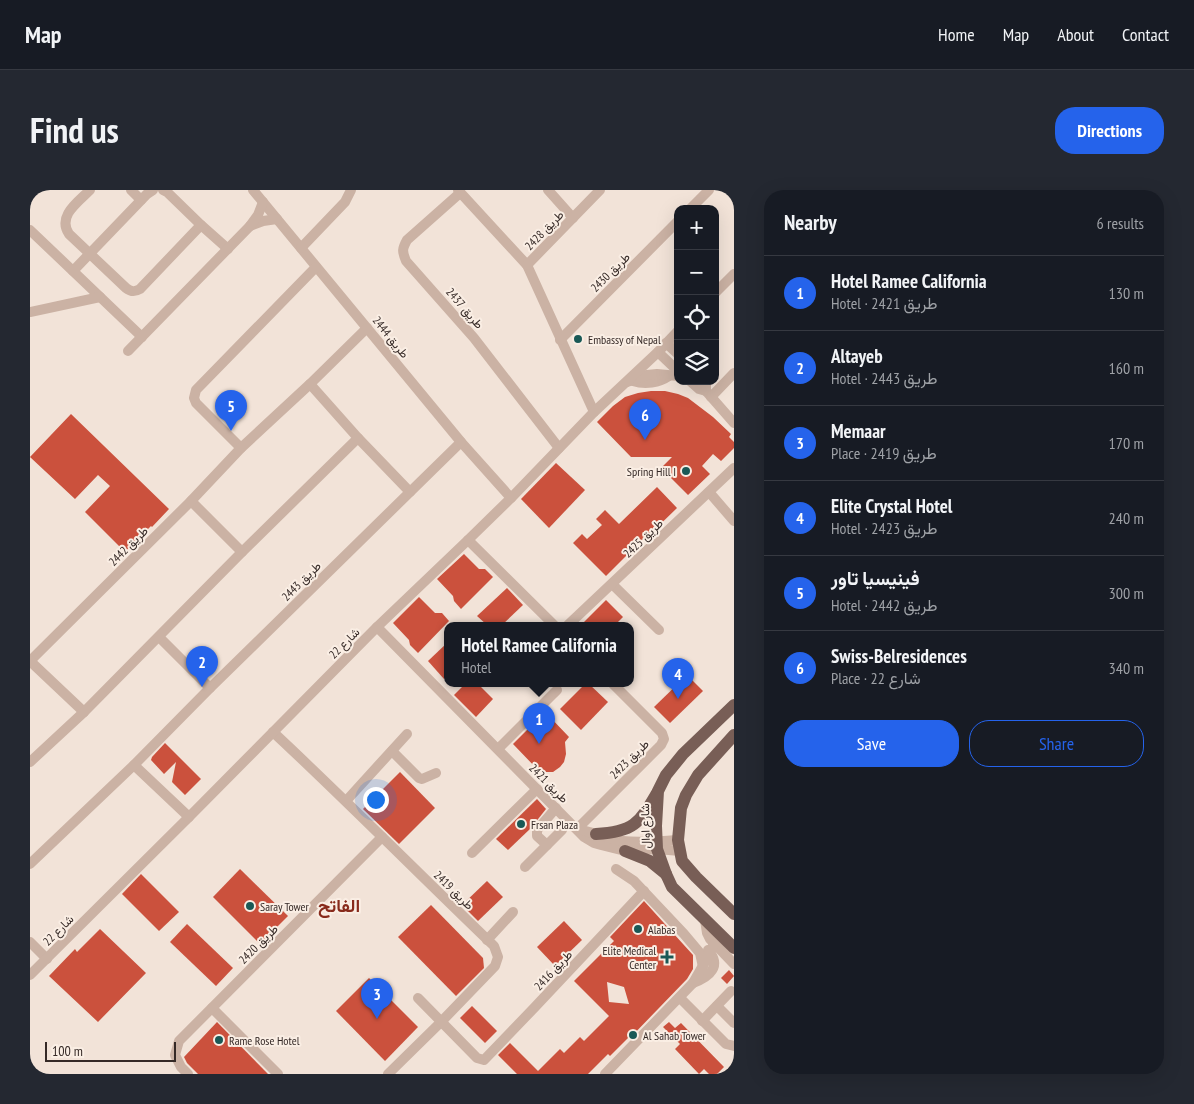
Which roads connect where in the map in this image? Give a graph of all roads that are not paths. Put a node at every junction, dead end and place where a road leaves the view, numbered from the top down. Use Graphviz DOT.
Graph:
graph roads {
  1 [pos="90,190"];
  2 [pos="131,190"];
  3 [pos="153,190"];
  4 [pos="163,190"];
  5 [pos="253,190"];
  6 [pos="351,190"];
  7 [pos="548,190"];
  8 [pos="600,190"];
  9 [pos="709,190"];
  10 [pos="459,192"];
  11 [pos="141,200"];
  12 [pos="263,202"];
  13 [pos="694,205"];
  14 [pos="573,218"];
  15 [pos="277,219"];
  16 [pos="201,225"];
  17 [pos="674,225"];
  18 [pos="250,226"];
  19 [pos="30,230"];
  20 [pos="302,248"];
  21 [pos="228,249"];
  22 [pos="90,254"];
  23 [pos="527,266"];
  24 [pos="316,267"];
  25 [pos="73,271"];
  26 [pos="734,274"];
  27 [pos="719,289"];
  28 [pos="100,297"];
  29 [pos="30,312"];
  30 [pos="368,328"];
  31 [pos="674,335"];
  32 [pos="142,336"];
  33 [pos="560,340"];
  34 [pos="666,342"];
  35 [pos="674,350"];
  36 [pos="128,351"];
  37 [pos="658,352"];
  38 [pos="674,373"];
  39 [pos="734,373"];
  40 [pos="674,374"];
  41 [pos="628,382"];
  42 [pos="310,384"];
  43 [pos="694,385"];
  44 [pos="706,390"];
  45 [pos="594,412"];
  46 [pos="734,423"];
  47 [pos="358,438"];
  48 [pos="461,442"];
  49 [pos="241,448"];
  50 [pos="559,448"];
  51 [pos="734,468"];
  52 [pos="410,492"];
  53 [pos="709,492"];
  54 [pos="511,498"];
  55 [pos="190,501"];
  56 [pos="734,521"];
  57 [pos="468,540"];
  58 [pos="242,552"];
  59 [pos="612,584"];
  60 [pos="551,622"];
  61 [pos="571,622"];
  62 [pos="377,627"];
  63 [pos="659,630"];
  64 [pos="159,637"];
  65 [pos="30,661"];
  66 [pos="616,687"];
  67 [pos="210,688"];
  68 [pos="557,690"];
  69 [pos="734,705"];
  70 [pos="84,712"];
  71 [pos="273,732"];
  72 [pos="407,734"];
  73 [pos="734,736"];
  74 [pos="498,749"];
  75 [pos="392,751"];
  76 [pos="30,762"];
  77 [pos="134,765"];
  78 [pos="436,773"];
  79 [pos="537,789"];
  80 [pos="658,791"];
  81 [pos="346,801"];
  82 [pos="556,808"];
  83 [pos="189,817"];
  84 [pos="577,829"];
  85 [pos="562,830"];
  86 [pos="596,834"];
  87 [pos="387,841"];
  88 [pos="547,845"];
  89 [pos="657,845"];
  90 [pos="679,846"];
  91 [pos="625,851"];
  92 [pos="472,853"];
  93 [pos="30,864"];
  94 [pos="525,867"];
  95 [pos="616,869"];
  96 [pos="666,874"];
  97 [pos="644,891"];
  98 [pos="513,912"];
  99 [pos="734,914"];
  100 [pos="705,920"];
  101 [pos="684,934"];
  102 [pos="487,940"];
  103 [pos="30,942"];
  104 [pos="712,948"];
  105 [pos="734,948"];
  106 [pos="47,959"];
  107 [pos="734,964"];
  108 [pos="702,967"];
  109 [pos="30,975"];
  110 [pos="694,983"];
  111 [pos="733,992"];
  112 [pos="418,998"];
  113 [pos="680,998"];
  114 [pos="717,1006"];
  115 [pos="212,1008"];
  116 [pos="702,1021"];
  117 [pos="441,1022"];
  118 [pos="734,1023"];
  119 [pos="734,1046"];
  120 [pos="188,1074"];
  121 [pos="278,1074"];
  122 [pos="388,1074"];
  123 [pos="605,1074"];
  1 -- 22 [label="street"];
  2 -- 11 [label="street"];
  3 -- 11 [label="street"];
  4 -- 16 [label="street"];
  5 -- 12 [label="street, طريق 2444"];
  6 -- 20 [label="street"];
  7 -- 14 [label="street"];
  8 -- 14 [label="street, طريق 2428"];
  9 -- 13 [label="street"];
  10 -- 23 [label="street, طريق 2437"];
  10 -- 50 [label="street, طريق 2437"];
  11 -- 22 [label="street"];
  12 -- 15 [label="street, طريق 2444"];
  12 -- 18 [label="street"];
  14 -- 23 [label="street, طريق 2428"];
  15 -- 18 [label="street"];
  15 -- 20 [label="street, طريق 2444"];
  16 -- 21 [label="street"];
  16 -- 22 [label="street"];
  17 -- 33 [label="street, طريق 2430"];
  18 -- 21 [label="street"];
  19 -- 25 [label="street"];
  20 -- 24 [label="street, طريق 2444"];
  21 -- 32 [label="street"];
  22 -- 25 [label="street"];
  23 -- 33 [label="street, طريق 2437"];
  24 -- 30 [label="street, طريق 2444"];
  24 -- 49 [label="street"];
  25 -- 28 [label="street"];
  26 -- 27 [label="street"];
  28 -- 29 [label="street"];
  28 -- 32 [label="street"];
  30 -- 42 [label="street, طريق 2442"];
  30 -- 48 [label="street, طريق 2444"];
  31 -- 34 [label="street, شارع 22"];
  32 -- 36 [label="street"];
  33 -- 45 [label="street, طريق 2437"];
  34 -- 35 [label="street"];
  34 -- 37 [label="street, شارع 22"];
  37 -- 38 [label="street"];
  37 -- 41 [label="street, شارع 22"];
  39 -- 44 [label="street"];
  40 -- 41 [label="street"];
  41 -- 45 [label="street, شارع 22"];
  42 -- 47 [label="street"];
  42 -- 49 [label="street, طريق 2442"];
  43 -- 44 [label="street"];
  44 -- 46 [label="street"];
  45 -- 50 [label="street, شارع 22"];
  47 -- 52 [label="street"];
  47 -- 58 [label="street"];
  48 -- 52 [label="street, طريق 2443"];
  48 -- 54 [label="street, طريق 2444"];
  49 -- 55 [label="street, طريق 2442"];
  50 -- 54 [label="street, شارع 22"];
  51 -- 53 [label="street, طريق 2425"];
  52 -- 67 [label="street, طريق 2443"];
  53 -- 56 [label="street"];
  53 -- 59 [label="street, طريق 2425"];
  54 -- 57 [label="street, شارع 22"];
  55 -- 58 [label="street"];
  55 -- 65 [label="street, طريق 2442"];
  57 -- 60 [label="street"];
  57 -- 62 [label="street, شارع 22"];
  58 -- 64 [label="street"];
  59 -- 61 [label="street, طريق 2425"];
  59 -- 63 [label="street"];
  62 -- 71 [label="street, شارع 22"];
  62 -- 74 [label="street, طريق 2421"];
  64 -- 67 [label="street"];
  64 -- 70 [label="street"];
  65 -- 70 [label="street, طريق 2442"];
  66 -- 84 [label="street, طريق 2423"];
  67 -- 77 [label="street, طريق 2443"];
  68 -- 74 [label="street"];
  69 -- 80 [label="main road, شارع اوال"];
  70 -- 76 [label="street"];
  71 -- 81 [label="street, طريق 2419"];
  71 -- 83 [label="street, شارع 22"];
  72 -- 75 [label="street"];
  73 -- 90 [label="main road"];
  74 -- 79 [label="street, طريق 2421"];
  75 -- 78 [label="street"];
  75 -- 81 [label="street"];
  77 -- 83 [label="street"];
  77 -- 93 [label="street, طريق 2443"];
  79 -- 82 [label="street, طريق 2421"];
  79 -- 92 [label="street"];
  80 -- 86 [label="main road"];
  80 -- 89 [label="main road, شارع اوال"];
  81 -- 87 [label="street, طريق 2419"];
  82 -- 84 [label="street, طريق 2421"];
  82 -- 88 [label="street"];
  83 -- 106 [label="street, شارع 22"];
  84 -- 86 [label="street, طريق 2421"];
  84 -- 91 [label="street, طريق 2421"];
  85 -- 88 [label="street"];
  86 -- 89 [label="street, طريق 2421"];
  87 -- 102 [label="street, طريق 2419"];
  87 -- 115 [label="street, طريق 2420"];
  88 -- 94 [label="street"];
  89 -- 90 [label="street, طريق 2421"];
  89 -- 91 [label="street, طريق 2421"];
  89 -- 96 [label="main road, شارع اوال"];
  90 -- 99 [label="main road"];
  91 -- 96 [label="main road"];
  95 -- 97 [label="street"];
  96 -- 100 [label="main road, شارع اوال"];
  97 -- 101 [label="street"];
  97 -- 117 [label="street, طريق 2416"];
  98 -- 102 [label="street"];
  100 -- 104 [label="street"];
  100 -- 105 [label="main road, شارع اوال"];
  101 -- 104 [label="street"];
  101 -- 108 [label="street"];
  102 -- 117 [label="street, طريق 2419"];
  103 -- 106 [label="street"];
  104 -- 107 [label="street"];
  104 -- 108 [label="street"];
  104 -- 110 [label="street"];
  106 -- 109 [label="street, شارع 22"];
  108 -- 110 [label="street"];
  110 -- 113 [label="street"];
  111 -- 114 [label="street"];
  112 -- 117 [label="street"];
  113 -- 116 [label="street"];
  113 -- 123 [label="street"];
  114 -- 116 [label="street"];
  114 -- 118 [label="street"];
  115 -- 120 [label="street, طريق 2420"];
  115 -- 121 [label="street"];
  116 -- 119 [label="street"];
  117 -- 122 [label="street, طريق 2419"];
}
